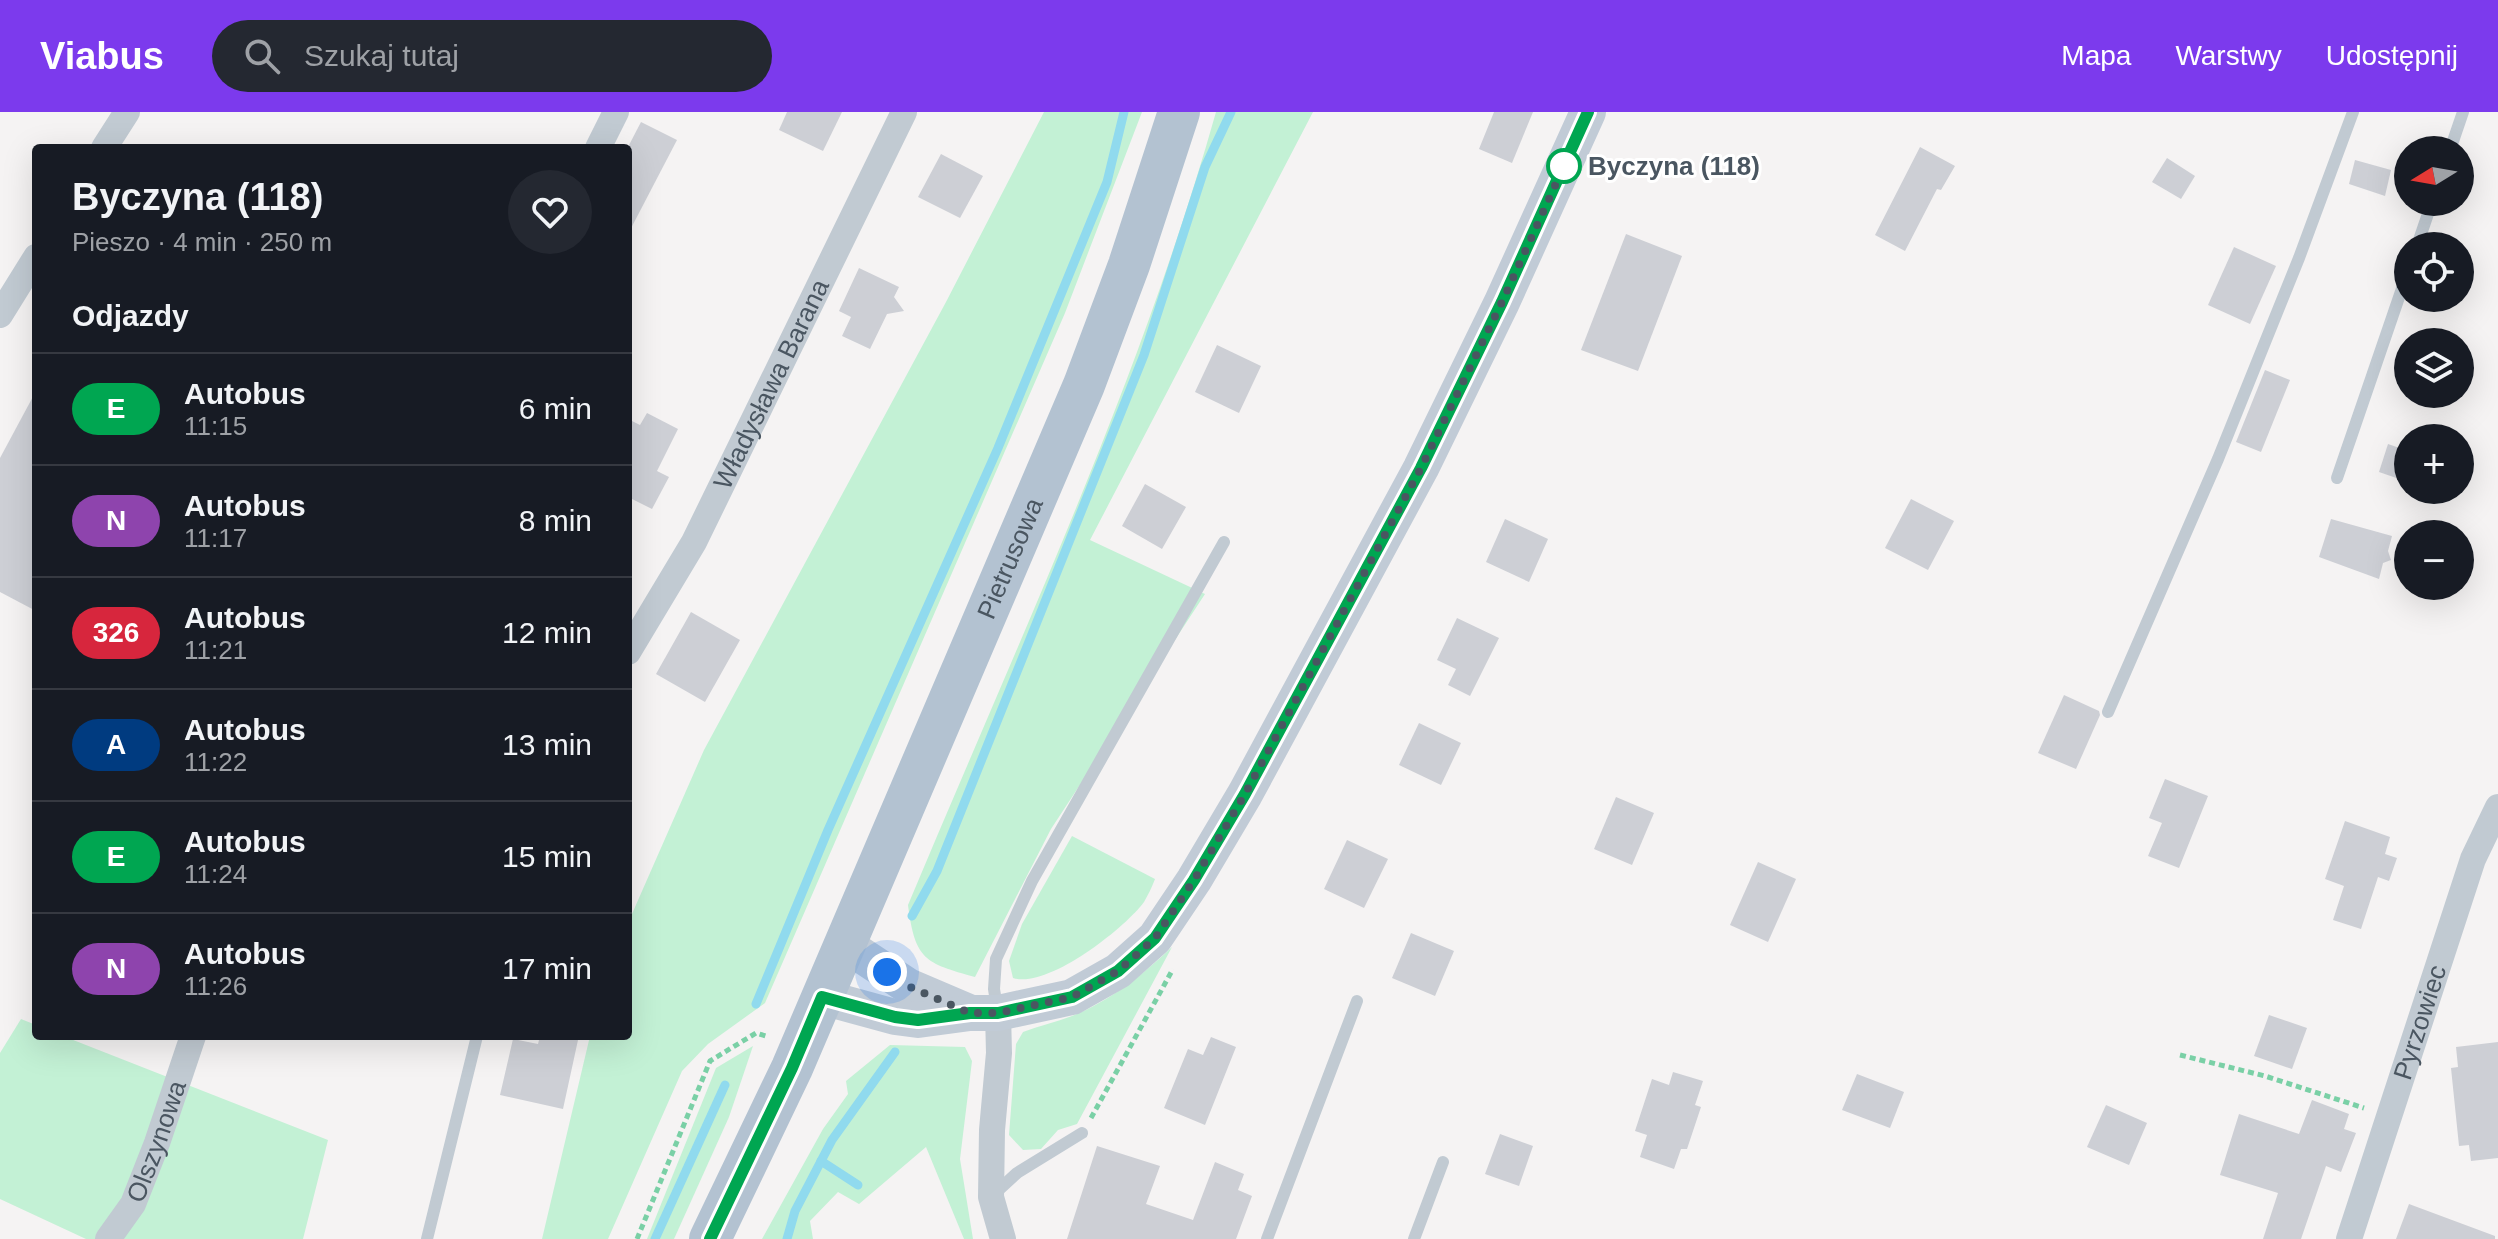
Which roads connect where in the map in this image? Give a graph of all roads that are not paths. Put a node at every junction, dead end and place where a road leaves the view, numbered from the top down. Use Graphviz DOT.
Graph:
graph roads {
  1 [pos="127,112"];
  2 [pos="616,112"];
  3 [pos="904,112"];
  4 [pos="1179,112"];
  5 [pos="1588,112"];
  6 [pos="2353,112"];
  7 [pos="2463,112"];
  8 [pos="2455,136"];
  9 [pos="107,144"];
  10 [pos="600,144"];
  11 [pos="32,263"];
  12 [pos="2394,312"];
  13 [pos="0,315"];
  14 [pos="2337,478"];
  15 [pos="1224,542"];
  16 [pos="632,645"];
  17 [pos="2108,712"];
  18 [pos="2498,807"];
  19 [pos="846,945"];
  20 [pos="822,997"];
  21 [pos="1357,1001"];
  22 [pos="984,1013"];
  23 [pos="192,1040"];
  24 [pos="476,1040"];
  25 [pos="1082,1133"];
  26 [pos="1443,1162"];
  27 [pos="991,1197"];
  28 [pos="108,1239"];
  29 [pos="427,1239"];
  30 [pos="710,1239"];
  31 [pos="1003,1239"];
  32 [pos="1267,1239"];
  33 [pos="1414,1239"];
  34 [pos="2349,1239"];
  1 -- 9 [label="street"];
  2 -- 10 [label="street"];
  3 -- 16 [label="street, Władysława Barana"];
  4 -- 19 [label="main road, Pietrusowa"];
  5 -- 22 [label="street"];
  6 -- 17 [label="lane"];
  7 -- 8 [label="lane"];
  11 -- 13 [label="street"];
  12 -- 14 [label="lane"];
  15 -- 22 [label="lane"];
  18 -- 34 [label="street, Pyrzowiec"];
  19 -- 20 [label="main road, Pietrusowa"];
  19 -- 22 [label="street"];
  20 -- 22 [label="street"];
  20 -- 30 [label="main road, Pietrusowa"];
  21 -- 32 [label="lane"];
  22 -- 27 [label="street"];
  23 -- 28 [label="street, Olszynowa"];
  24 -- 29 [label="lane"];
  25 -- 27 [label="lane"];
  26 -- 33 [label="lane"];
  27 -- 31 [label="street"];
}
